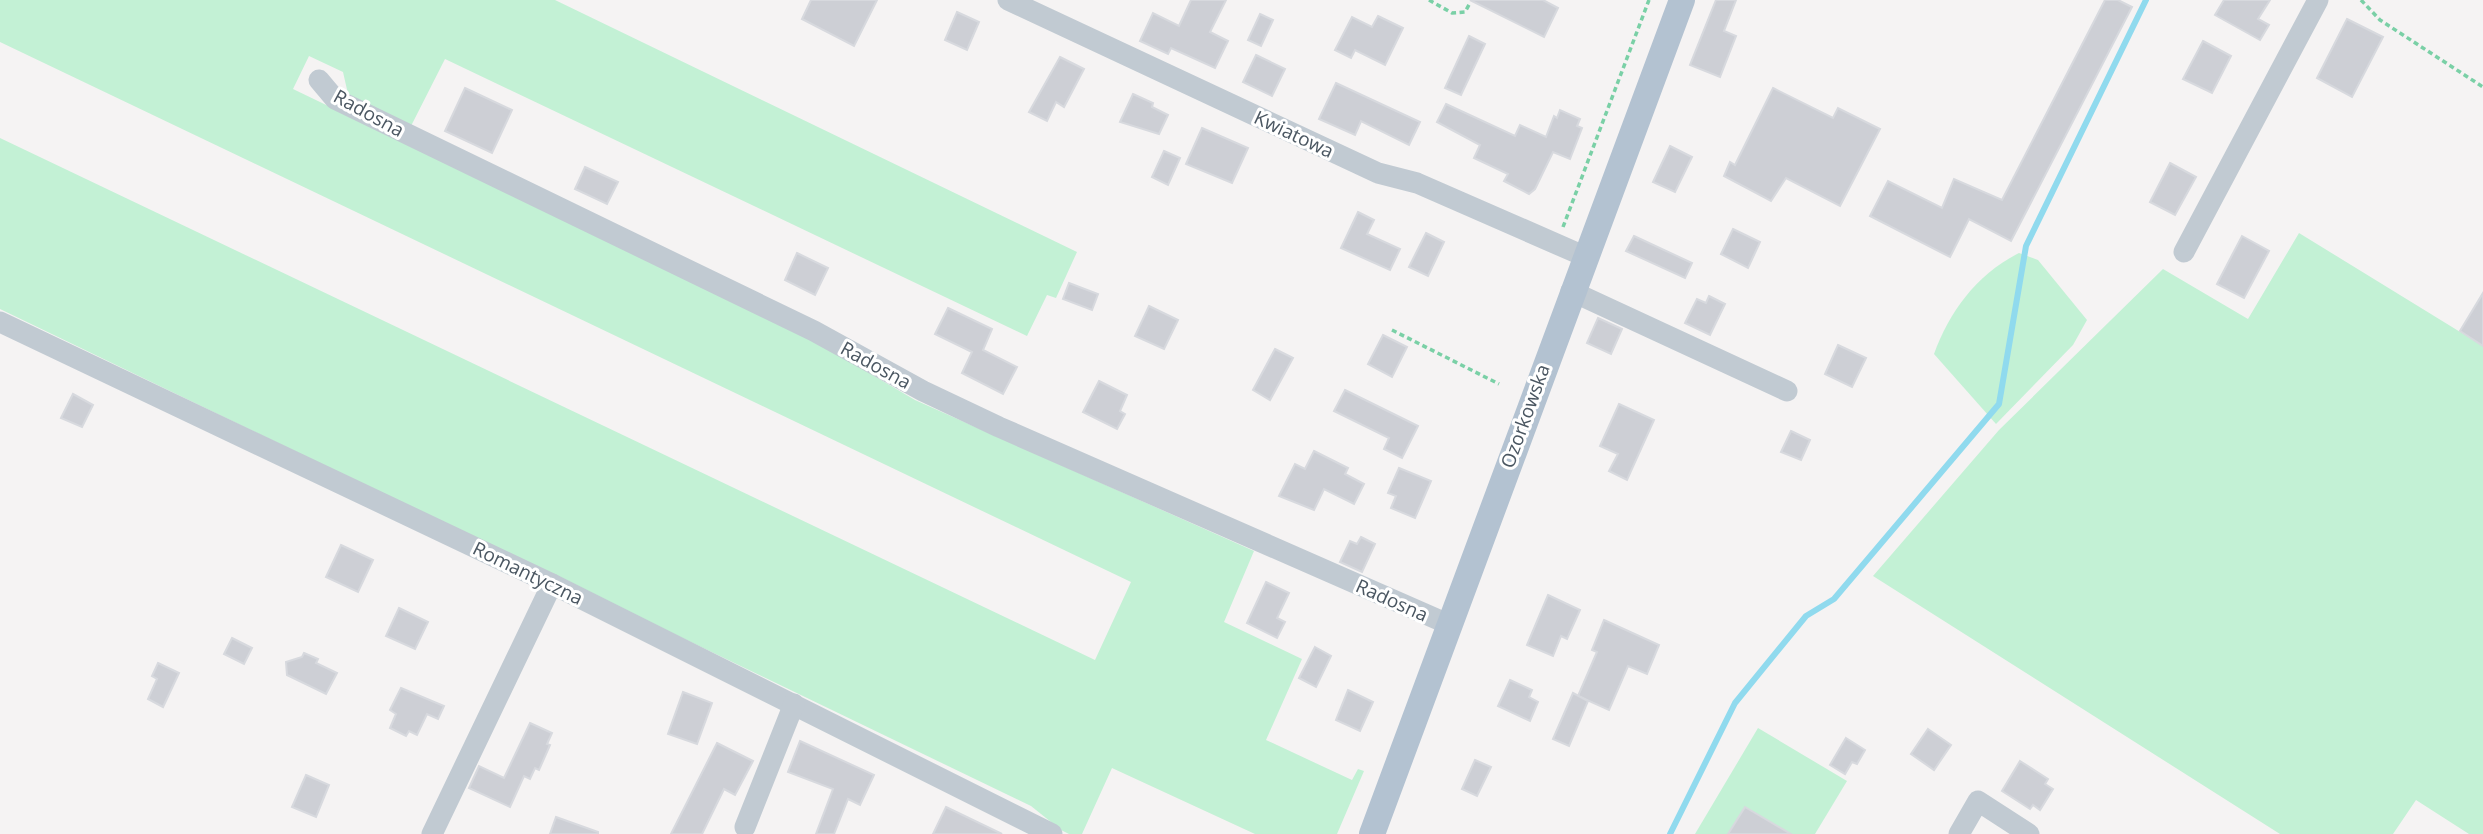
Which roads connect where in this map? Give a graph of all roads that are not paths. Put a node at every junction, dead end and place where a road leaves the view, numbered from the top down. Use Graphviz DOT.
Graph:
graph roads {
  1 [pos="1008,0"];
  2 [pos="1682,0"];
  3 [pos="2318,0"];
  4 [pos="318,80"];
  5 [pos="2184,252"];
  6 [pos="1584,256"];
  7 [pos="1571,291"];
  8 [pos="0,322"];
  9 [pos="1787,391"];
  10 [pos="552,584"];
  11 [pos="1448,624"];
  12 [pos="794,704"];
  13 [pos="745,827"];
  14 [pos="432,834"];
  15 [pos="1051,834"];
  16 [pos="1372,834"];
  17 [pos="1959,834"];
  18 [pos="2029,834"];
  1 -- 6 [label="street, Kwiatowa"];
  2 -- 6 [label="main road, Ozorkowska"];
  3 -- 5 [label="street"];
  4 -- 11 [label="street, Radosna"];
  6 -- 7 [label="main road, Ozorkowska"];
  7 -- 9 [label="street"];
  7 -- 11 [label="main road, Ozorkowska"];
  8 -- 10 [label="street, Romantyczna"];
  10 -- 12 [label="street, Romantyczna"];
  10 -- 14 [label="street"];
  11 -- 16 [label="main road, Ozorkowska"];
  12 -- 13 [label="street"];
  12 -- 15 [label="street, Romantyczna"];
  17 -- 18 [label="street"];
}
